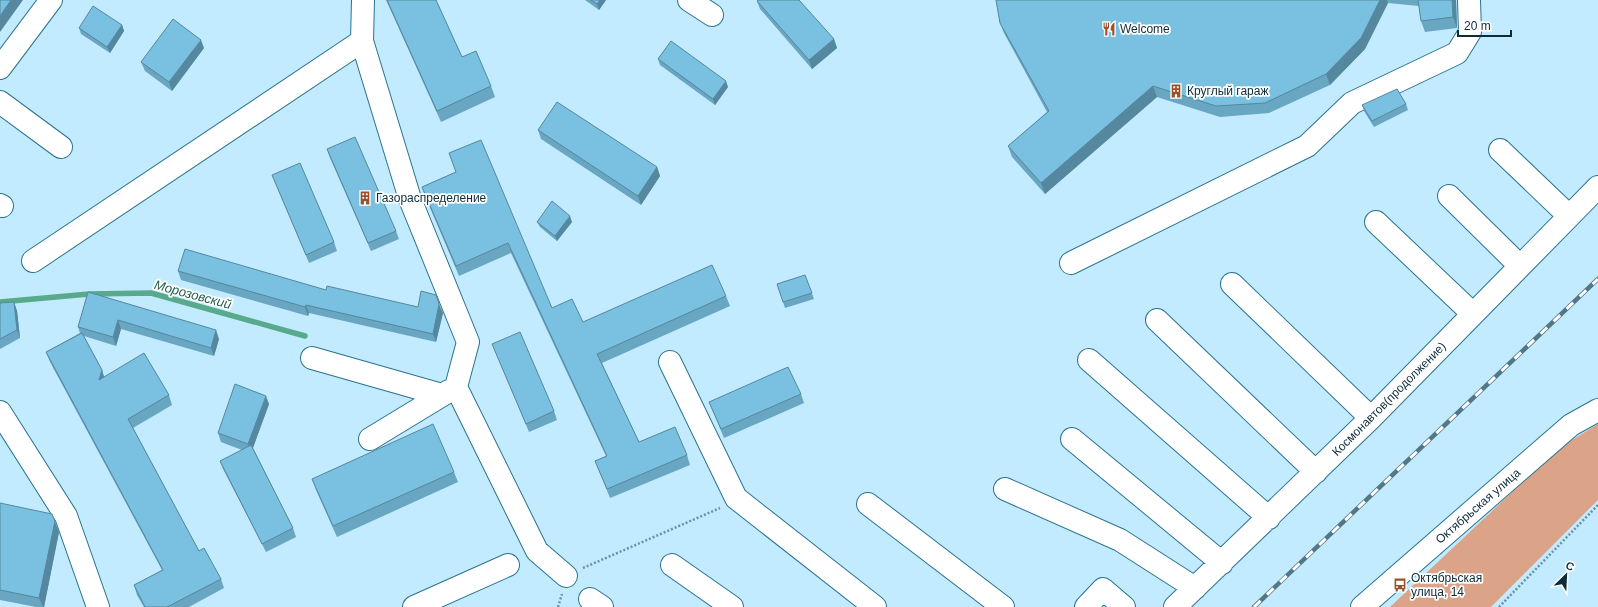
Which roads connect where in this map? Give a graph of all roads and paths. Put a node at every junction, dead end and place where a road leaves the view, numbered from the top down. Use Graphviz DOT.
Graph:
graph roads {
  1 [pos="51,0"];
  2 [pos="363,0"];
  3 [pos="689,0"];
  4 [pos="1469,0"];
  5 [pos="712,15"];
  6 [pos="362,41"];
  7 [pos="0,68"];
  8 [pos="0,102"];
  9 [pos="61,147"];
  10 [pos="1500,150"];
  11 [pos="1598,188"];
  12 [pos="1449,196"];
  13 [pos="1569,216"];
  14 [pos="1376,222"];
  15 [pos="33,260"];
  16 [pos="1071,263"];
  17 [pos="1520,266"];
  18 [pos="1232,284"];
  19 [pos="1472,314"];
  20 [pos="1157,320"];
  21 [pos="312,358"];
  22 [pos="1089,360"];
  23 [pos="670,362"];
  24 [pos="449,391"];
  25 [pos="1598,410"];
  26 [pos="0,412"];
  27 [pos="1371,418"];
  28 [pos="370,439"];
  29 [pos="1072,439"];
  30 [pos="1316,472"];
  31 [pos="1005,489"];
  32 [pos="739,500"];
  33 [pos="868,504"];
  34 [pos="1598,505"];
  35 [pos="1268,518"];
  36 [pos="1222,563"];
  37 [pos="508,565"];
  38 [pos="672,565"];
  39 [pos="566,576"];
  40 [pos="1195,588"];
  41 [pos="98,607"];
  42 [pos="414,607"];
  43 [pos="732,607"];
  44 [pos="875,607"];
  45 [pos="1003,607"];
  46 [pos="1086,607"];
  47 [pos="1124,607"];
  48 [pos="1175,607"];
  49 [pos="1362,607"];
  50 [pos="1499,607"];
  1 -- 7 [label="street"];
  2 -- 6 [label="street"];
  3 -- 5 [label="street"];
  4 -- 16 [label="street"];
  6 -- 15 [label="street"];
  6 -- 24 [label="street"];
  8 -- 9 [label="street"];
  10 -- 13 [label="street"];
  11 -- 13 [label="street, Космонавтов(продолжение)"];
  12 -- 17 [label="street"];
  13 -- 17 [label="street, Космонавтов(продолжение)"];
  14 -- 19 [label="street"];
  17 -- 19 [label="street, Космонавтов(продолжение)"];
  18 -- 27 [label="street"];
  19 -- 27 [label="street, Космонавтов(продолжение)"];
  20 -- 30 [label="street"];
  21 -- 24 [label="street"];
  22 -- 35 [label="street"];
  23 -- 32 [label="street"];
  24 -- 28 [label="street"];
  24 -- 39 [label="street"];
  25 -- 49 [label="street, Октябрьская улица"];
  26 -- 41 [label="street"];
  27 -- 30 [label="street, Космонавтов(продолжение)"];
  29 -- 36 [label="street"];
  30 -- 35 [label="street, Космонавтов(продолжение)"];
  31 -- 40 [label="street"];
  32 -- 39 [label="path"];
  32 -- 44 [label="street"];
  33 -- 45 [label="street"];
  34 -- 50 [label="path"];
  35 -- 36 [label="street, Космонавтов(продолжение)"];
  36 -- 40 [label="street, Космонавтов(продолжение)"];
  37 -- 42 [label="street"];
  38 -- 43 [label="street"];
  40 -- 48 [label="street, Космонавтов(продолжение)"];
  46 -- 47 [label="street"];
}
